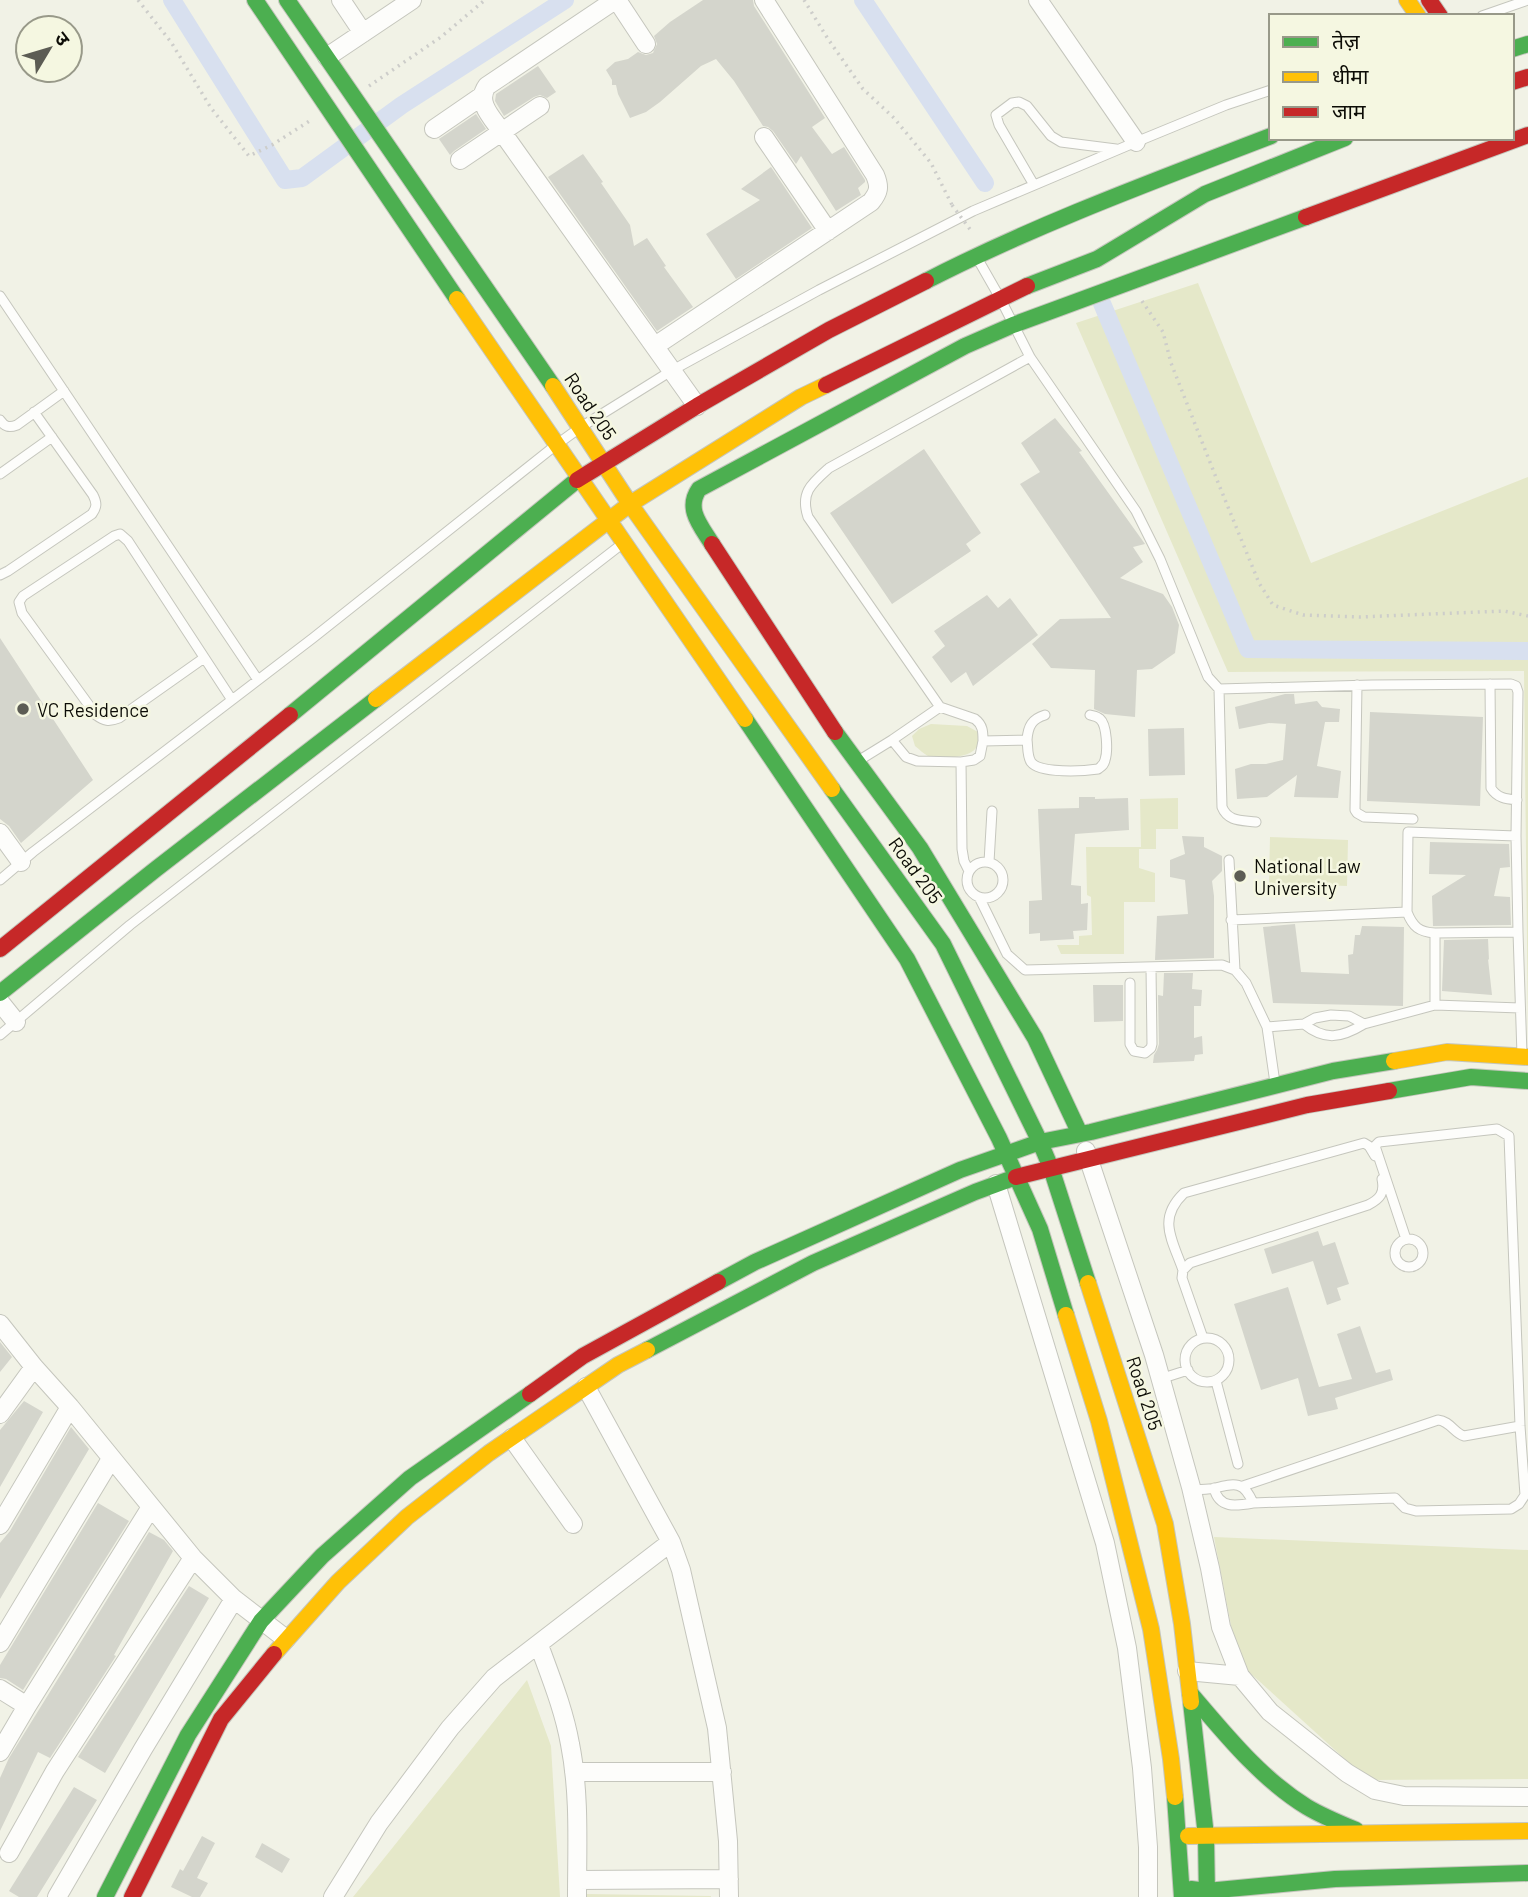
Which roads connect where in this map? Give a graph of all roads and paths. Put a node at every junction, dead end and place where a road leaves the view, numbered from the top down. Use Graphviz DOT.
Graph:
graph roads {
  1 [pos="138,0"];
  2 [pos="255,0"];
  3 [pos="287,0"];
  4 [pos="341,0"];
  5 [pos="412,0"];
  6 [pos="485,0"];
  7 [pos="616,0"];
  8 [pos="764,0"];
  9 [pos="804,0"];
  10 [pos="1038,0"];
  11 [pos="1528,1"];
  12 [pos="1488,14"];
  13 [pos="363,33"];
  14 [pos="646,44"];
  15 [pos="327,57"];
  16 [pos="1269,91"];
  17 [pos="482,96"];
  18 [pos="356,102"];
  19 [pos="540,106"];
  20 [pos="329,109"];
  21 [pos="434,129"];
  22 [pos="502,132"];
  23 [pos="1528,135"];
  24 [pos="764,137"];
  25 [pos="1269,137"];
  26 [pos="1340,140"];
  27 [pos="1136,142"];
  28 [pos="1117,150"];
  29 [pos="460,160"];
  30 [pos="1034,185"];
  31 [pos="828,230"];
  32 [pos="980,253"];
  33 [pos="0,296"];
  34 [pos="1140,297"];
  35 [pos="1000,298"];
  36 [pos="1013,325"];
  37 [pos="655,346"];
  38 [pos="1030,357"];
  39 [pos="671,371"];
  40 [pos="64,391"];
  41 [pos="697,406"];
  42 [pos="34,412"];
  43 [pos="1,424"];
  44 [pos="581,427"];
  45 [pos="52,437"];
  46 [pos="556,445"];
  47 [pos="605,463"];
  48 [pos="0,474"];
  49 [pos="579,479"];
  50 [pos="630,504"];
  51 [pos="608,521"];
  52 [pos="624,544"];
  53 [pos="0,575"];
  54 [pos="1528,616"];
  55 [pos="205,658"];
  56 [pos="258,680"];
  57 [pos="1490,684"];
  58 [pos="1357,685"];
  59 [pos="1219,690"];
  60 [pos="232,700"];
  61 [pos="940,707"];
  62 [pos="1045,715"];
  63 [pos="1090,715"];
  64 [pos="892,740"];
  65 [pos="1027,740"];
  66 [pos="983,741"];
  67 [pos="856,762"];
  68 [pos="961,762"];
  69 [pos="1517,800"];
  70 [pos="992,811"];
  71 [pos="1413,819"];
  72 [pos="1256,822"];
  73 [pos="0,834"];
  74 [pos="1517,836"];
  75 [pos="1229,860"];
  76 [pos="21,862"];
  77 [pos="989,862"];
  78 [pos="969,871"];
  79 [pos="0,880"];
  80 [pos="979,897"];
  81 [pos="1407,912"];
  82 [pos="1231,920"];
  83 [pos="1518,932"];
  84 [pos="1435,933"];
  85 [pos="0,949"];
  86 [pos="1151,968"];
  87 [pos="1235,970"];
  88 [pos="1130,983"];
  89 [pos="0,993"];
  90 [pos="0,1002"];
  91 [pos="1434,1005"];
  92 [pos="1520,1008"];
  93 [pos="16,1022"];
  94 [pos="1304,1024"];
  95 [pos="1364,1024"];
  96 [pos="1267,1027"];
  97 [pos="0,1035"];
  98 [pos="1525,1056"];
  99 [pos="1528,1081"];
  100 [pos="1276,1086"];
  101 [pos="1080,1135"];
  102 [pos="1040,1142"];
  103 [pos="1007,1154"];
  104 [pos="1089,1160"];
  105 [pos="1051,1168"];
  106 [pos="1017,1177"];
  107 [pos="996,1184"];
  108 [pos="1406,1239"];
  109 [pos="1183,1270"];
  110 [pos="0,1324"];
  111 [pos="1203,1338"];
  112 [pos="34,1367"];
  113 [pos="1188,1370"];
  114 [pos="1160,1379"];
  115 [pos="1216,1381"];
  116 [pos="586,1387"];
  117 [pos="70,1407"];
  118 [pos="0,1414"];
  119 [pos="1520,1426"];
  120 [pos="512,1438"];
  121 [pos="111,1459"];
  122 [pos="1238,1464"];
  123 [pos="1243,1486"];
  124 [pos="1214,1488"];
  125 [pos="1192,1490"];
  126 [pos="1253,1503"];
  127 [pos="151,1507"];
  128 [pos="573,1524"];
  129 [pos="0,1525"];
  130 [pos="671,1542"];
  131 [pos="193,1558"];
  132 [pos="234,1599"];
  133 [pos="261,1621"];
  134 [pos="2,1636"];
  135 [pos="286,1639"];
  136 [pos="539,1646"];
  137 [pos="1187,1671"];
  138 [pos="1240,1676"];
  139 [pos="0,1689"];
  140 [pos="1190,1693"];
  141 [pos="27,1706"];
  142 [pos="0,1752"];
  143 [pos="574,1772"];
  144 [pos="722,1772"];
  145 [pos="1528,1797"];
  146 [pos="1528,1831"];
  147 [pos="1363,1834"];
  148 [pos="1180,1836"];
  149 [pos="1206,1836"];
  150 [pos="9,1853"];
  151 [pos="1528,1873"];
  152 [pos="1335,1879"];
  153 [pos="577,1888"];
  154 [pos="729,1888"];
  155 [pos="1182,1893"];
  156 [pos="1207,1894"];
  157 [pos="57,1897"];
  158 [pos="105,1897"];
  159 [pos="132,1897"];
  160 [pos="333,1897"];
  161 [pos="1148,1897"];
  162 [pos="1311,1897"];
  1 -- 20 [label="path"];
  2 -- 20 [label="street"];
  3 -- 15 [label="street, Road 205"];
  4 -- 13 [label="street"];
  5 -- 13 [label="street"];
  6 -- 18 [label="path"];
  7 -- 14 [label="street"];
  7 -- 17 [label="street"];
  8 -- 31 [label="street"];
  9 -- 32 [label="path, bridge"];
  10 -- 27 [label="street"];
  11 -- 12 [label="lane"];
  13 -- 15 [label="street"];
  15 -- 18 [label="street, Road 205"];
  16 -- 27 [label="lane"];
  17 -- 21 [label="street"];
  17 -- 22 [label="street"];
  18 -- 44 [label="street, Road 205"];
  19 -- 22 [label="street"];
  20 -- 46 [label="street"];
  22 -- 29 [label="street"];
  22 -- 37 [label="street"];
  23 -- 36 [label="street"];
  24 -- 31 [label="street"];
  25 -- 32 [label="street"];
  26 -- 35 [label="street"];
  27 -- 28 [label="lane"];
  28 -- 30 [label="lane"];
  28 -- 30 [label="lane"];
  30 -- 39 [label="lane"];
  31 -- 37 [label="street"];
  32 -- 35 [label="lane"];
  32 -- 41 [label="street"];
  33 -- 40 [label="lane"];
  34 -- 54 [label="path"];
  35 -- 36 [label="lane"];
  35 -- 50 [label="street"];
  36 -- 38 [label="lane"];
  36 -- 67 [label="street"];
  37 -- 39 [label="street"];
  38 -- 59 [label="lane"];
  38 -- 61 [label="lane"];
  39 -- 41 [label="street"];
  39 -- 44 [label="lane"];
  40 -- 42 [label="lane"];
  40 -- 56 [label="lane"];
  41 -- 47 [label="street"];
  42 -- 43 [label="lane"];
  42 -- 45 [label="lane"];
  44 -- 46 [label="lane"];
  44 -- 47 [label="street, Road 205"];
  45 -- 48 [label="lane"];
  45 -- 53 [label="lane"];
  46 -- 49 [label="street"];
  46 -- 56 [label="lane"];
  47 -- 49 [label="street"];
  47 -- 50 [label="street, Road 205"];
  49 -- 51 [label="street"];
  49 -- 85 [label="street"];
  50 -- 51 [label="street"];
  50 -- 102 [label="street, Road 205"];
  51 -- 52 [label="street"];
  51 -- 89 [label="street"];
  52 -- 93 [label="lane"];
  52 -- 103 [label="street"];
  55 -- 55 [label="lane"];
  55 -- 60 [label="lane"];
  56 -- 60 [label="lane"];
  57 -- 58 [label="lane"];
  57 -- 69 [label="lane"];
  57 -- 69 [label="lane"];
  58 -- 59 [label="lane"];
  58 -- 71 [label="lane"];
  59 -- 72 [label="lane"];
  60 -- 76 [label="lane"];
  61 -- 64 [label="lane"];
  61 -- 66 [label="lane"];
  62 -- 65 [label="lane"];
  63 -- 65 [label="lane"];
  64 -- 67 [label="lane"];
  64 -- 68 [label="lane"];
  65 -- 66 [label="lane"];
  66 -- 68 [label="lane"];
  67 -- 101 [label="street"];
  68 -- 78 [label="lane"];
  69 -- 74 [label="lane"];
  70 -- 77 [label="lane"];
  73 -- 76 [label="street"];
  74 -- 81 [label="lane"];
  74 -- 83 [label="lane"];
  75 -- 82 [label="lane"];
  76 -- 79 [label="lane"];
  77 -- 78 [label="lane"];
  77 -- 80 [label="lane"];
  78 -- 80 [label="lane"];
  80 -- 86 [label="lane"];
  81 -- 82 [label="lane"];
  81 -- 84 [label="lane"];
  82 -- 87 [label="lane"];
  83 -- 84 [label="lane"];
  83 -- 92 [label="lane"];
  84 -- 91 [label="lane"];
  86 -- 87 [label="lane"];
  86 -- 88 [label="lane"];
  87 -- 96 [label="lane"];
  90 -- 93 [label="street"];
  91 -- 92 [label="lane"];
  91 -- 95 [label="lane"];
  92 -- 98 [label="lane"];
  93 -- 97 [label="lane"];
  94 -- 95 [label="lane"];
  94 -- 95 [label="lane"];
  94 -- 96 [label="lane"];
  96 -- 100 [label="lane"];
  98 -- 100 [label="street"];
  99 -- 104 [label="street"];
  100 -- 101 [label="street"];
  101 -- 102 [label="street"];
  101 -- 104 [label="street"];
  102 -- 103 [label="street"];
  102 -- 105 [label="street, Road 205"];
  103 -- 106 [label="street"];
  103 -- 133 [label="street"];
  104 -- 105 [label="street"];
  104 -- 114 [label="street"];
  105 -- 106 [label="street"];
  105 -- 137 [label="street, Road 205"];
  106 -- 107 [label="street"];
  106 -- 148 [label="street"];
  107 -- 116 [label="street"];
  107 -- 161 [label="street"];
  108 -- 119 [label="lane"];
  109 -- 109 [label="lane"];
  109 -- 111 [label="lane"];
  110 -- 112 [label="street"];
  111 -- 113 [label="lane"];
  111 -- 115 [label="lane"];
  112 -- 117 [label="street"];
  112 -- 118 [label="street"];
  113 -- 114 [label="lane"];
  113 -- 115 [label="lane"];
  114 -- 125 [label="street"];
  115 -- 122 [label="lane"];
  116 -- 120 [label="street"];
  116 -- 130 [label="street"];
  117 -- 121 [label="street"];
  117 -- 129 [label="street"];
  119 -- 123 [label="lane"];
  119 -- 126 [label="lane"];
  120 -- 128 [label="street"];
  120 -- 135 [label="street"];
  121 -- 127 [label="street"];
  121 -- 134 [label="street"];
  123 -- 124 [label="lane"];
  123 -- 126 [label="lane"];
  124 -- 125 [label="lane"];
  124 -- 126 [label="lane"];
  125 -- 138 [label="street"];
  127 -- 131 [label="street"];
  127 -- 141 [label="street"];
  130 -- 136 [label="street"];
  130 -- 144 [label="street"];
  131 -- 132 [label="street"];
  131 -- 150 [label="street"];
  132 -- 133 [label="street"];
  132 -- 157 [label="street"];
  133 -- 135 [label="street"];
  133 -- 158 [label="street"];
  135 -- 159 [label="street"];
  136 -- 143 [label="street"];
  136 -- 160 [label="street"];
  137 -- 138 [label="street"];
  137 -- 140 [label="street, Road 205"];
  138 -- 145 [label="street"];
  139 -- 141 [label="street"];
  140 -- 147 [label="street"];
  140 -- 149 [label="street, Road 205"];
  141 -- 142 [label="street"];
  143 -- 144 [label="street"];
  143 -- 153 [label="street"];
  144 -- 154 [label="street"];
  146 -- 147 [label="street"];
  147 -- 149 [label="street"];
  148 -- 149 [label="street"];
  148 -- 155 [label="street"];
  149 -- 156 [label="street, Road 205"];
  151 -- 152 [label="street"];
  152 -- 156 [label="street"];
  152 -- 162 [label="street"];
  153 -- 154 [label="street"];
  155 -- 156 [label="street"];
}
